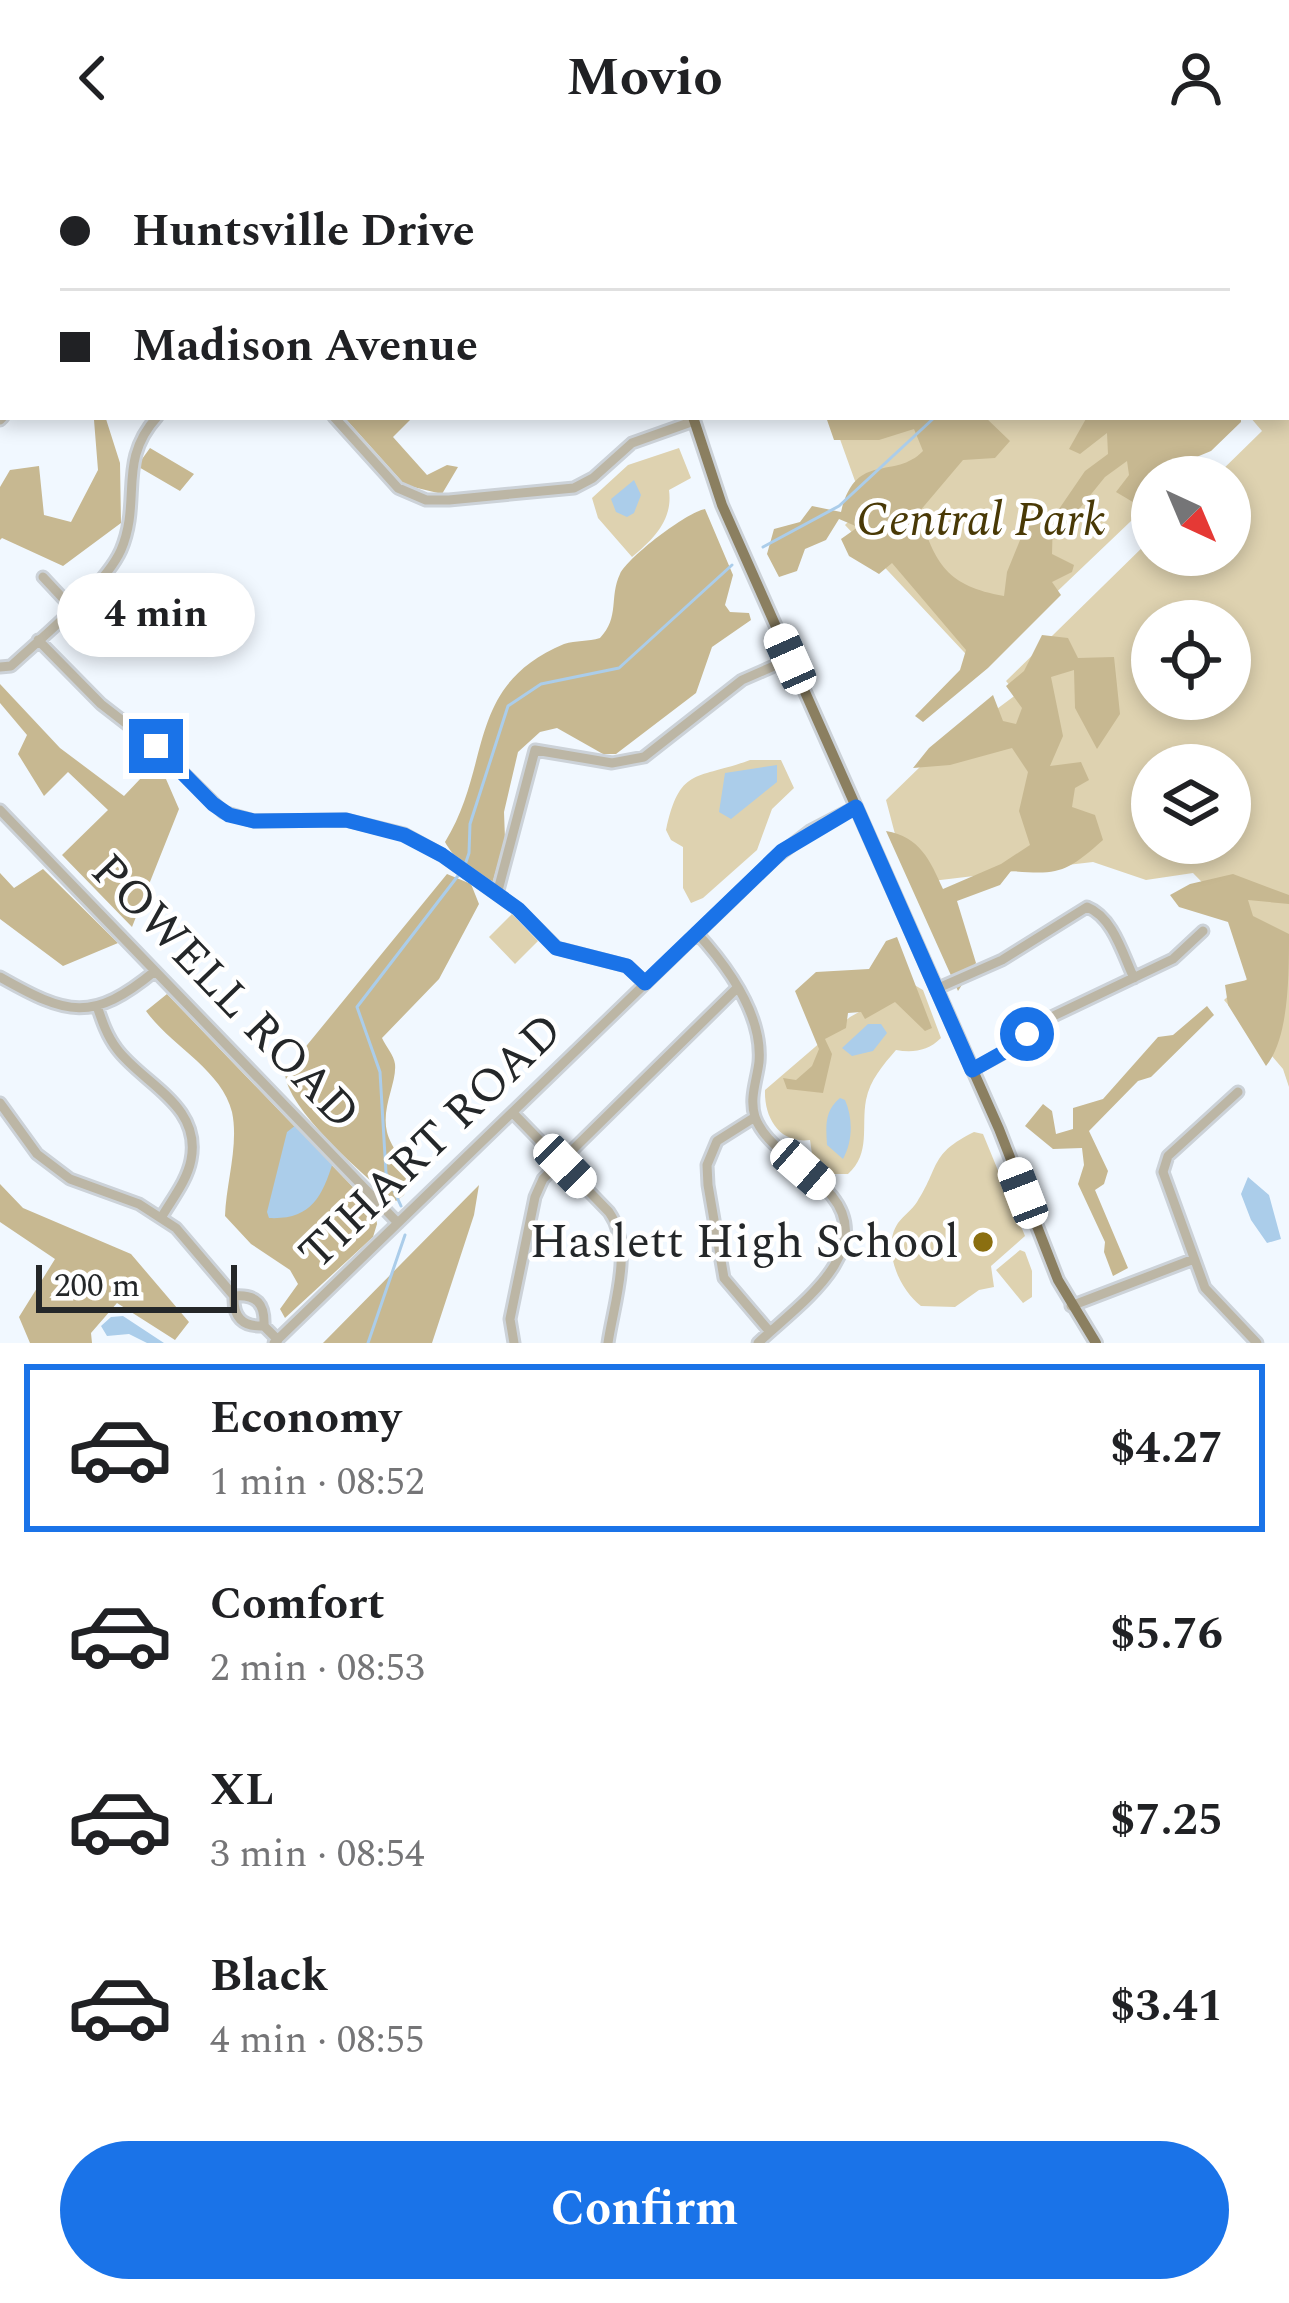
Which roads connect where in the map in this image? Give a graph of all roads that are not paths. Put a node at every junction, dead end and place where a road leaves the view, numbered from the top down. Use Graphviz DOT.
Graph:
graph roads {
  1 [pos="154,420"];
  2 [pos="337,420"];
  3 [pos="691,420"];
  4 [pos="694,420"];
  5 [pos="43,577"];
  6 [pos="71,608"];
  7 [pos="38,640"];
  8 [pos="790,659"];
  9 [pos="0,667"];
  10 [pos="856,807"];
  11 [pos="0,810"];
  12 [pos="497,894"];
  13 [pos="1203,932"];
  14 [pos="697,933"];
  15 [pos="155,971"];
  16 [pos="0,977"];
  17 [pos="1133,978"];
  18 [pos="645,983"];
  19 [pos="737,988"];
  20 [pos="936,989"];
  21 [pos="97,1006"];
  22 [pos="972,1070"];
  23 [pos="1238,1093"];
  24 [pos="0,1103"];
  25 [pos="513,1113"];
  26 [pos="755,1117"];
  27 [pos="559,1160"];
  28 [pos="161,1218"];
  29 [pos="398,1223"];
  30 [pos="1194,1259"];
  31 [pos="235,1295"];
  32 [pos="1071,1306"];
  33 [pos="264,1326"];
  34 [pos="770,1332"];
  35 [pos="276,1341"];
  36 [pos="514,1343"];
  37 [pos="608,1343"];
  38 [pos="758,1343"];
  39 [pos="1096,1343"];
  40 [pos="1257,1343"];
  1 -- 6 [label="street"];
  2 -- 3 [label="street"];
  4 -- 8 [label="main road"];
  5 -- 6 [label="street"];
  6 -- 7 [label="street"];
  7 -- 9 [label="street"];
  7 -- 12 [label="street"];
  8 -- 10 [label="main road"];
  8 -- 12 [label="street"];
  10 -- 14 [label="street, TIHART ROAD"];
  10 -- 20 [label="main road"];
  11 -- 15 [label="street, POWELL ROAD"];
  12 -- 18 [label="street"];
  13 -- 17 [label="street"];
  14 -- 18 [label="street, TIHART ROAD"];
  14 -- 19 [label="street"];
  15 -- 21 [label="street"];
  15 -- 29 [label="street, POWELL ROAD"];
  16 -- 21 [label="street"];
  17 -- 20 [label="street"];
  17 -- 22 [label="street"];
  18 -- 25 [label="street, TIHART ROAD"];
  19 -- 26 [label="street"];
  19 -- 27 [label="street"];
  20 -- 22 [label="main road"];
  21 -- 28 [label="street"];
  22 -- 32 [label="main road"];
  23 -- 30 [label="street"];
  24 -- 28 [label="street"];
  25 -- 27 [label="street"];
  25 -- 29 [label="street, TIHART ROAD"];
  26 -- 34 [label="street"];
  26 -- 34 [label="street"];
  27 -- 36 [label="street"];
  27 -- 37 [label="street"];
  28 -- 31 [label="street"];
  29 -- 35 [label="street, TIHART ROAD"];
  30 -- 32 [label="street"];
  30 -- 40 [label="street"];
  31 -- 33 [label="street"];
  31 -- 33 [label="street"];
  32 -- 39 [label="main road"];
  33 -- 35 [label="street"];
  34 -- 38 [label="street"];
}
